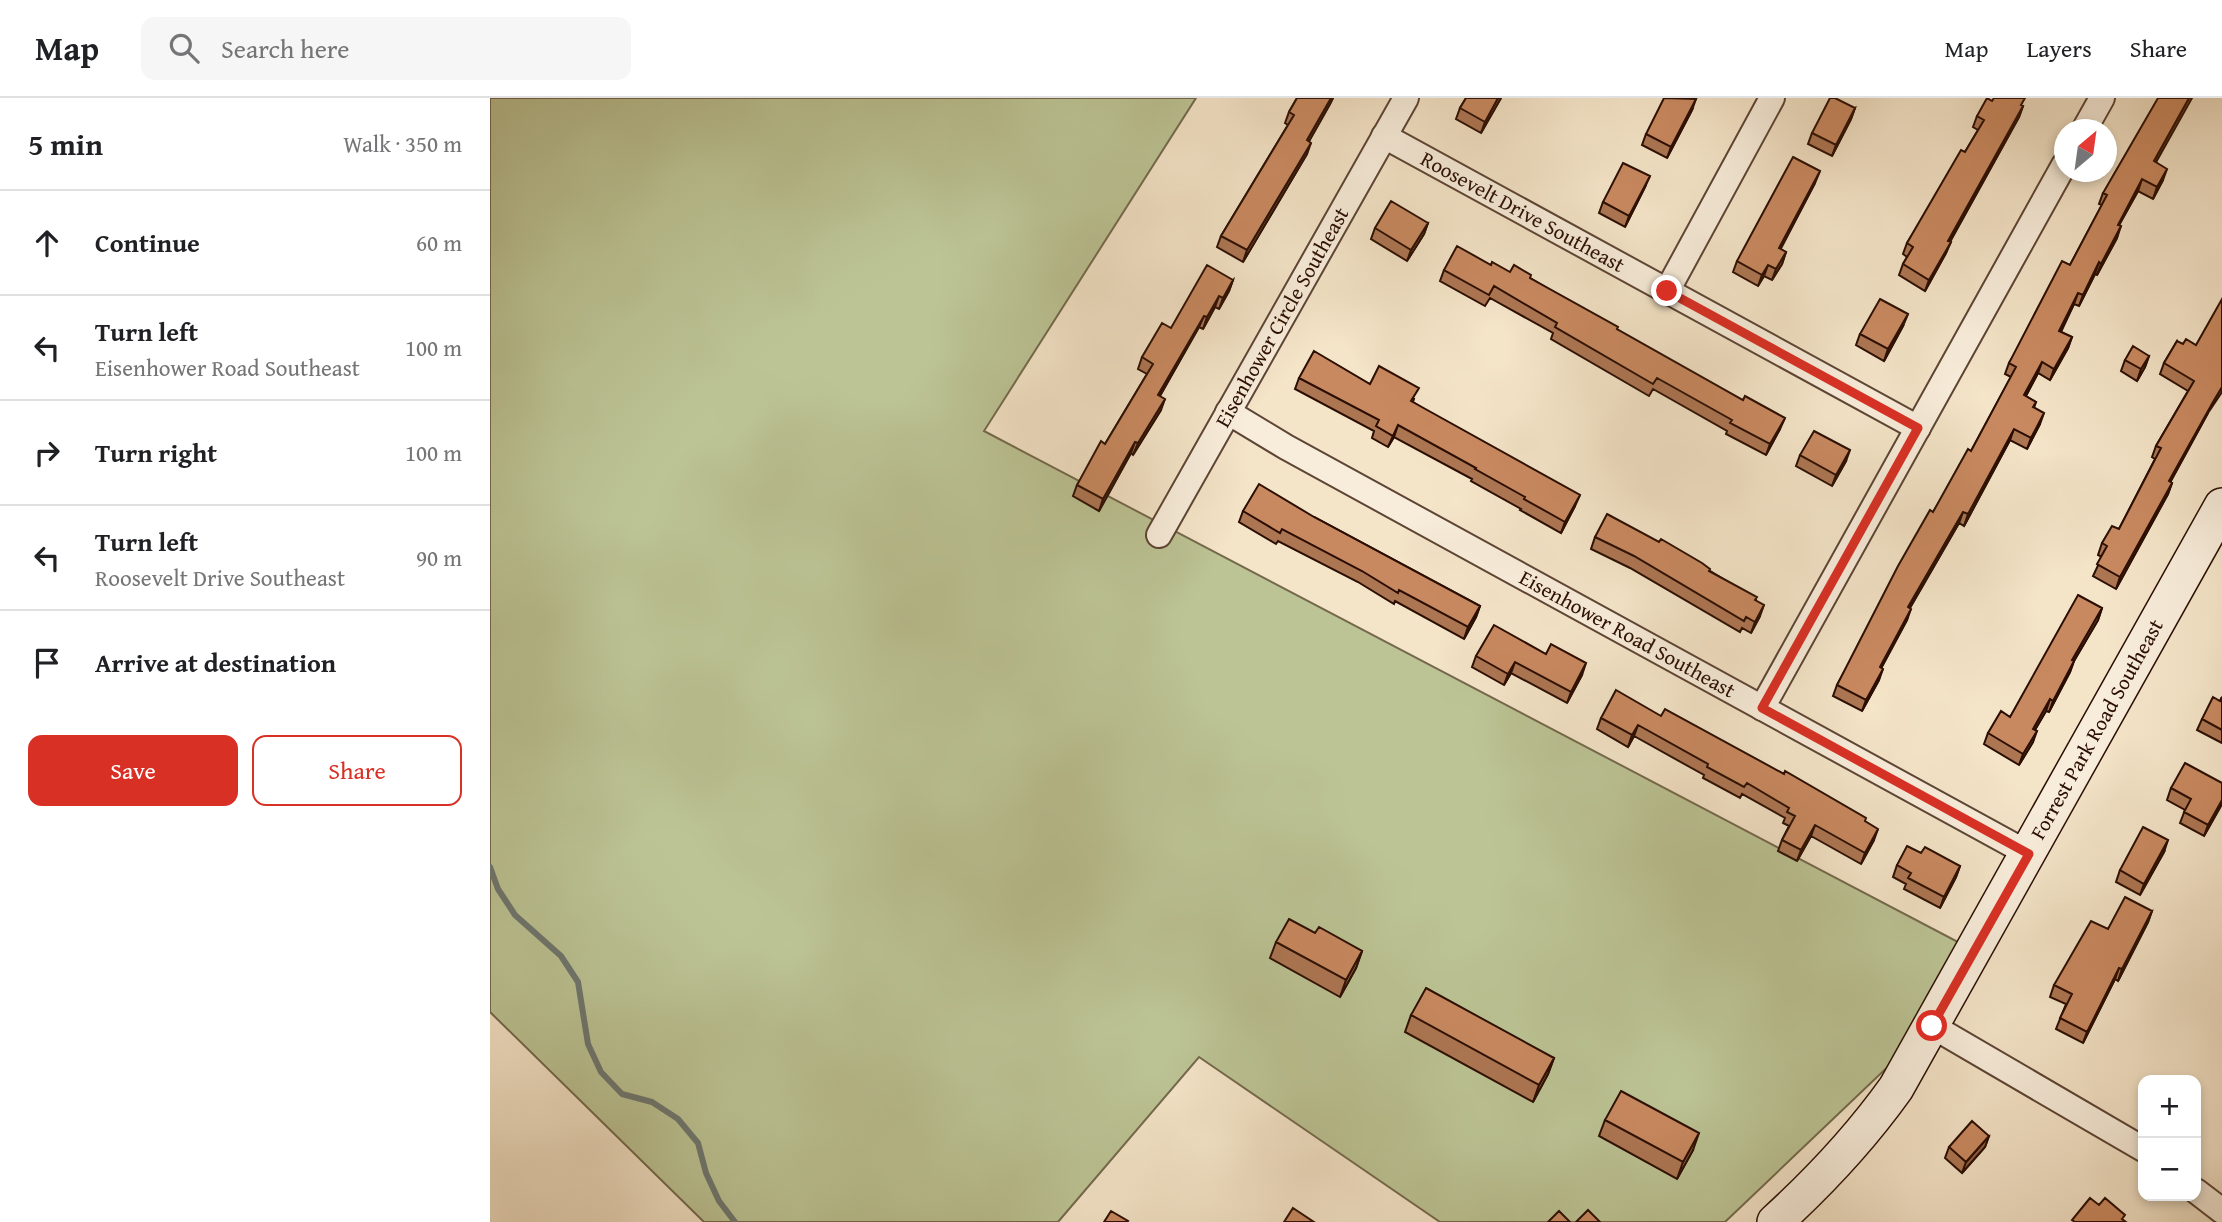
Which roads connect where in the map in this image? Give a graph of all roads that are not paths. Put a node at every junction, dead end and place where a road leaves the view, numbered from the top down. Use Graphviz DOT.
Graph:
graph roads {
  1 [pos="1406,98"];
  2 [pos="1772,98"];
  3 [pos="2102,98"];
  4 [pos="2090,119"];
  5 [pos="1384,136"];
  6 [pos="2055,182"];
  7 [pos="1667,291"];
  8 [pos="1228,412"];
  9 [pos="1918,428"];
  10 [pos="2222,506"];
  11 [pos="1159,535"];
  12 [pos="1762,708"];
  13 [pos="2029,854"];
  14 [pos="1932,1026"];
  15 [pos="2138,1146"];
  16 [pos="2201,1195"];
  17 [pos="2222,1211"];
  18 [pos="1774,1222"];
  1 -- 5 [label="street, Eisenhower Circle Southeast"];
  2 -- 7 [label="street"];
  3 -- 4 [label="street"];
  5 -- 7 [label="street, Roosevelt Drive Southeast"];
  5 -- 8 [label="street, Eisenhower Circle Southeast"];
  6 -- 9 [label="street"];
  7 -- 9 [label="street, Roosevelt Drive Southeast"];
  8 -- 11 [label="street, Eisenhower Circle Southeast"];
  8 -- 12 [label="street, Eisenhower Road Southeast"];
  9 -- 12 [label="street"];
  10 -- 13 [label="street, Forrest Park Road Southeast"];
  12 -- 13 [label="street, Eisenhower Road Southeast"];
  13 -- 14 [label="street, Forrest Park Road Southeast"];
  14 -- 15 [label="street"];
  14 -- 18 [label="street, Forrest Park Road Southeast"];
  16 -- 17 [label="street"];
}
